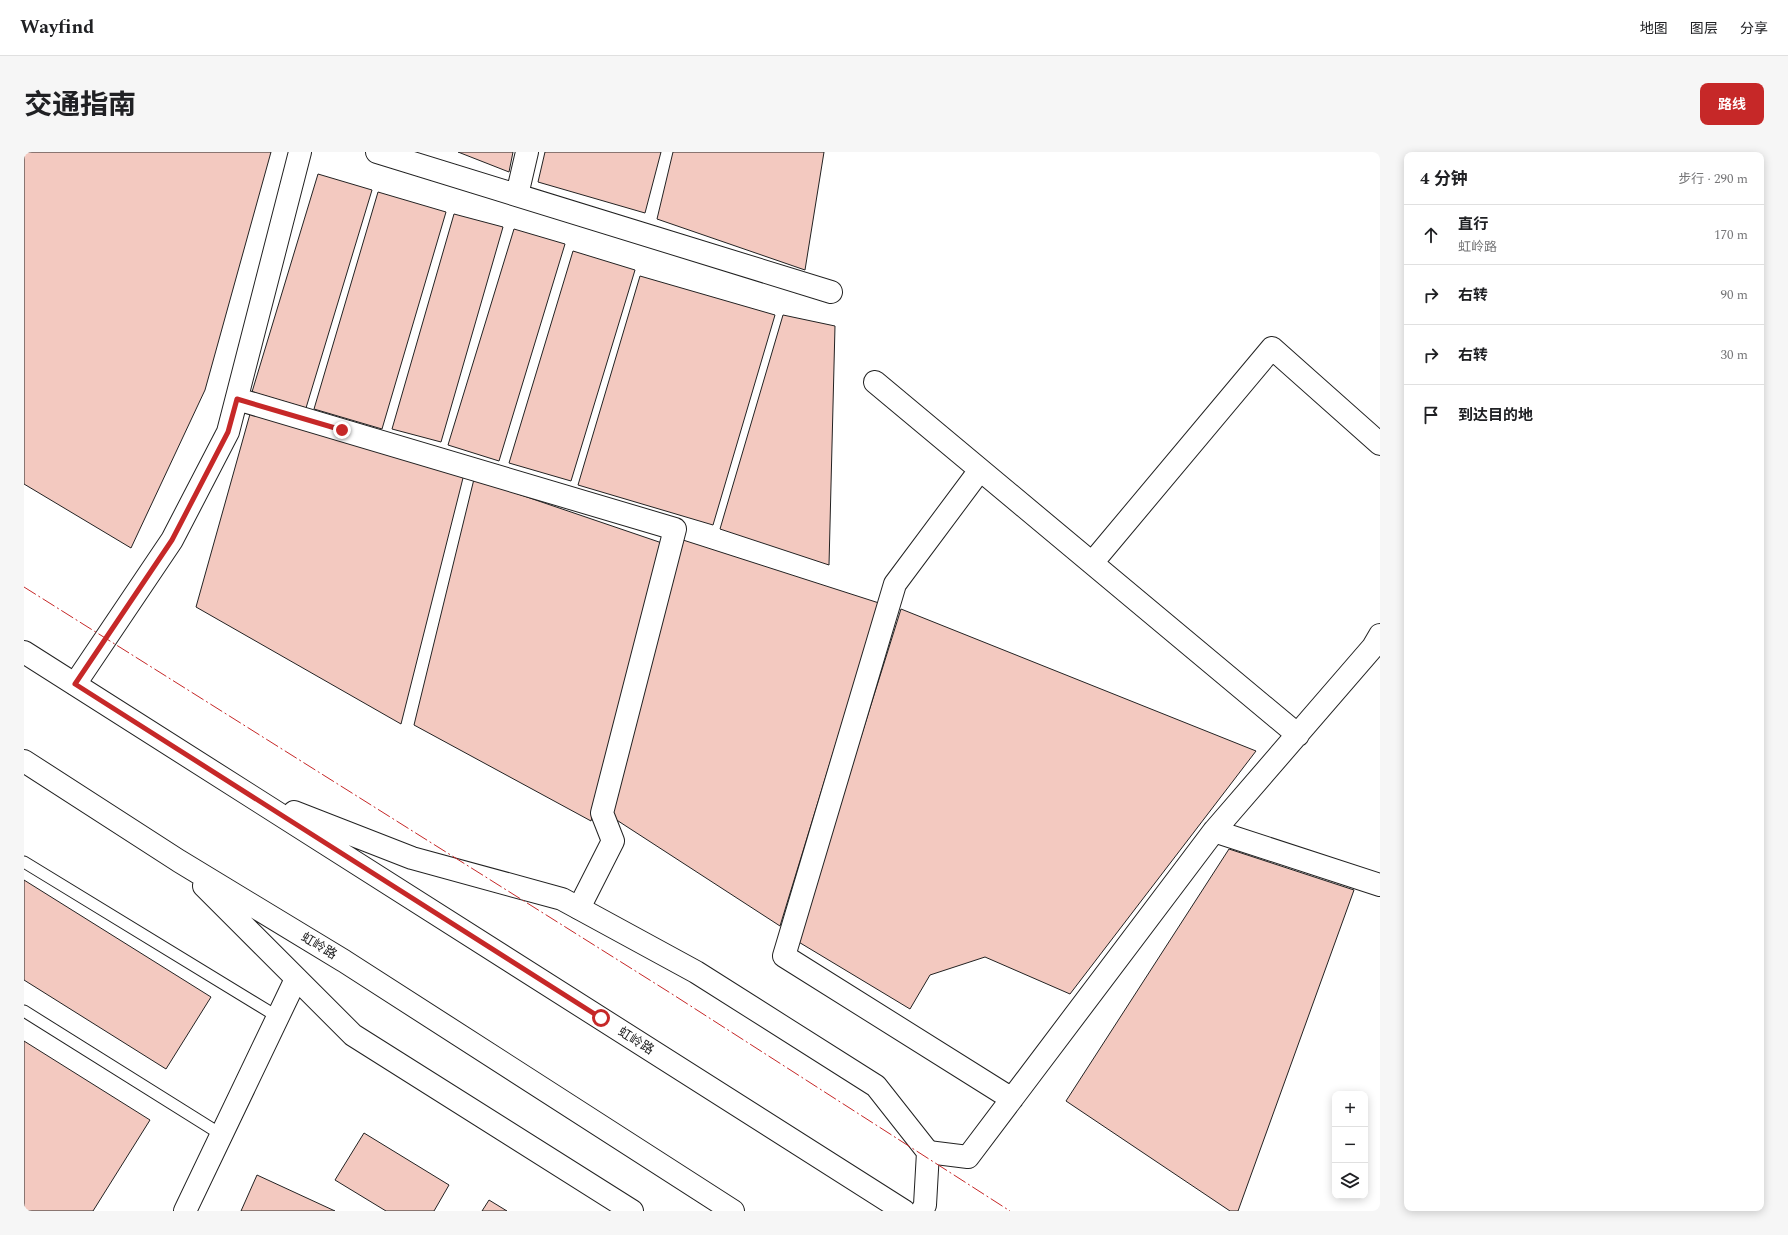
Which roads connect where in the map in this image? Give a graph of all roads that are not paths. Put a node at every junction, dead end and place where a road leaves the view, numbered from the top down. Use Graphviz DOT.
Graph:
graph roads {
  1 [pos="300,152"];
  2 [pos="377,152"];
  3 [pos="526,152"];
  4 [pos="517,195"];
  5 [pos="832,292"];
  6 [pos="875,382"];
  7 [pos="237,399"];
  8 [pos="1380,444"];
  9 [pos="980,470"];
  10 [pos="1092,563"];
  11 [pos="1380,635"];
  12 [pos="24,652"];
  13 [pos="75,684"];
  14 [pos="1298,735"];
  15 [pos="24,761"];
  16 [pos="248,794"];
  17 [pos="1214,831"];
  18 [pos="179,861"];
  19 [pos="24,862"];
  20 [pos="1380,885"];
  21 [pos="579,908"];
  22 [pos="296,979"];
  23 [pos="24,1010"];
  24 [pos="278,1017"];
  25 [pos="1012,1099"];
  26 [pos="222,1135"];
  27 [pos="928,1152"];
  28 [pos="185,1211"];
  29 [pos="632,1211"];
  30 [pos="733,1211"];
  31 [pos="904,1211"];
  32 [pos="922,1211"];
  1 -- 7 [label="street"];
  2 -- 4 [label="street"];
  3 -- 4 [label="street"];
  4 -- 5 [label="street"];
  6 -- 9 [label="street"];
  7 -- 13 [label="street"];
  7 -- 21 [label="street"];
  8 -- 10 [label="street"];
  9 -- 10 [label="street"];
  9 -- 25 [label="street"];
  10 -- 14 [label="street"];
  11 -- 14 [label="street"];
  12 -- 13 [label="street, 虹岭路"];
  13 -- 16 [label="street, 虹岭路"];
  14 -- 17 [label="street"];
  15 -- 18 [label="street, 虹岭路"];
  16 -- 21 [label="street"];
  16 -- 31 [label="street, 虹岭路"];
  17 -- 20 [label="street"];
  17 -- 25 [label="street"];
  18 -- 22 [label="street"];
  18 -- 30 [label="street, 虹岭路"];
  19 -- 24 [label="lane"];
  21 -- 27 [label="street"];
  22 -- 24 [label="street"];
  22 -- 29 [label="street"];
  23 -- 26 [label="lane"];
  24 -- 26 [label="street"];
  25 -- 27 [label="street"];
  26 -- 28 [label="street"];
  27 -- 32 [label="street"];
}
